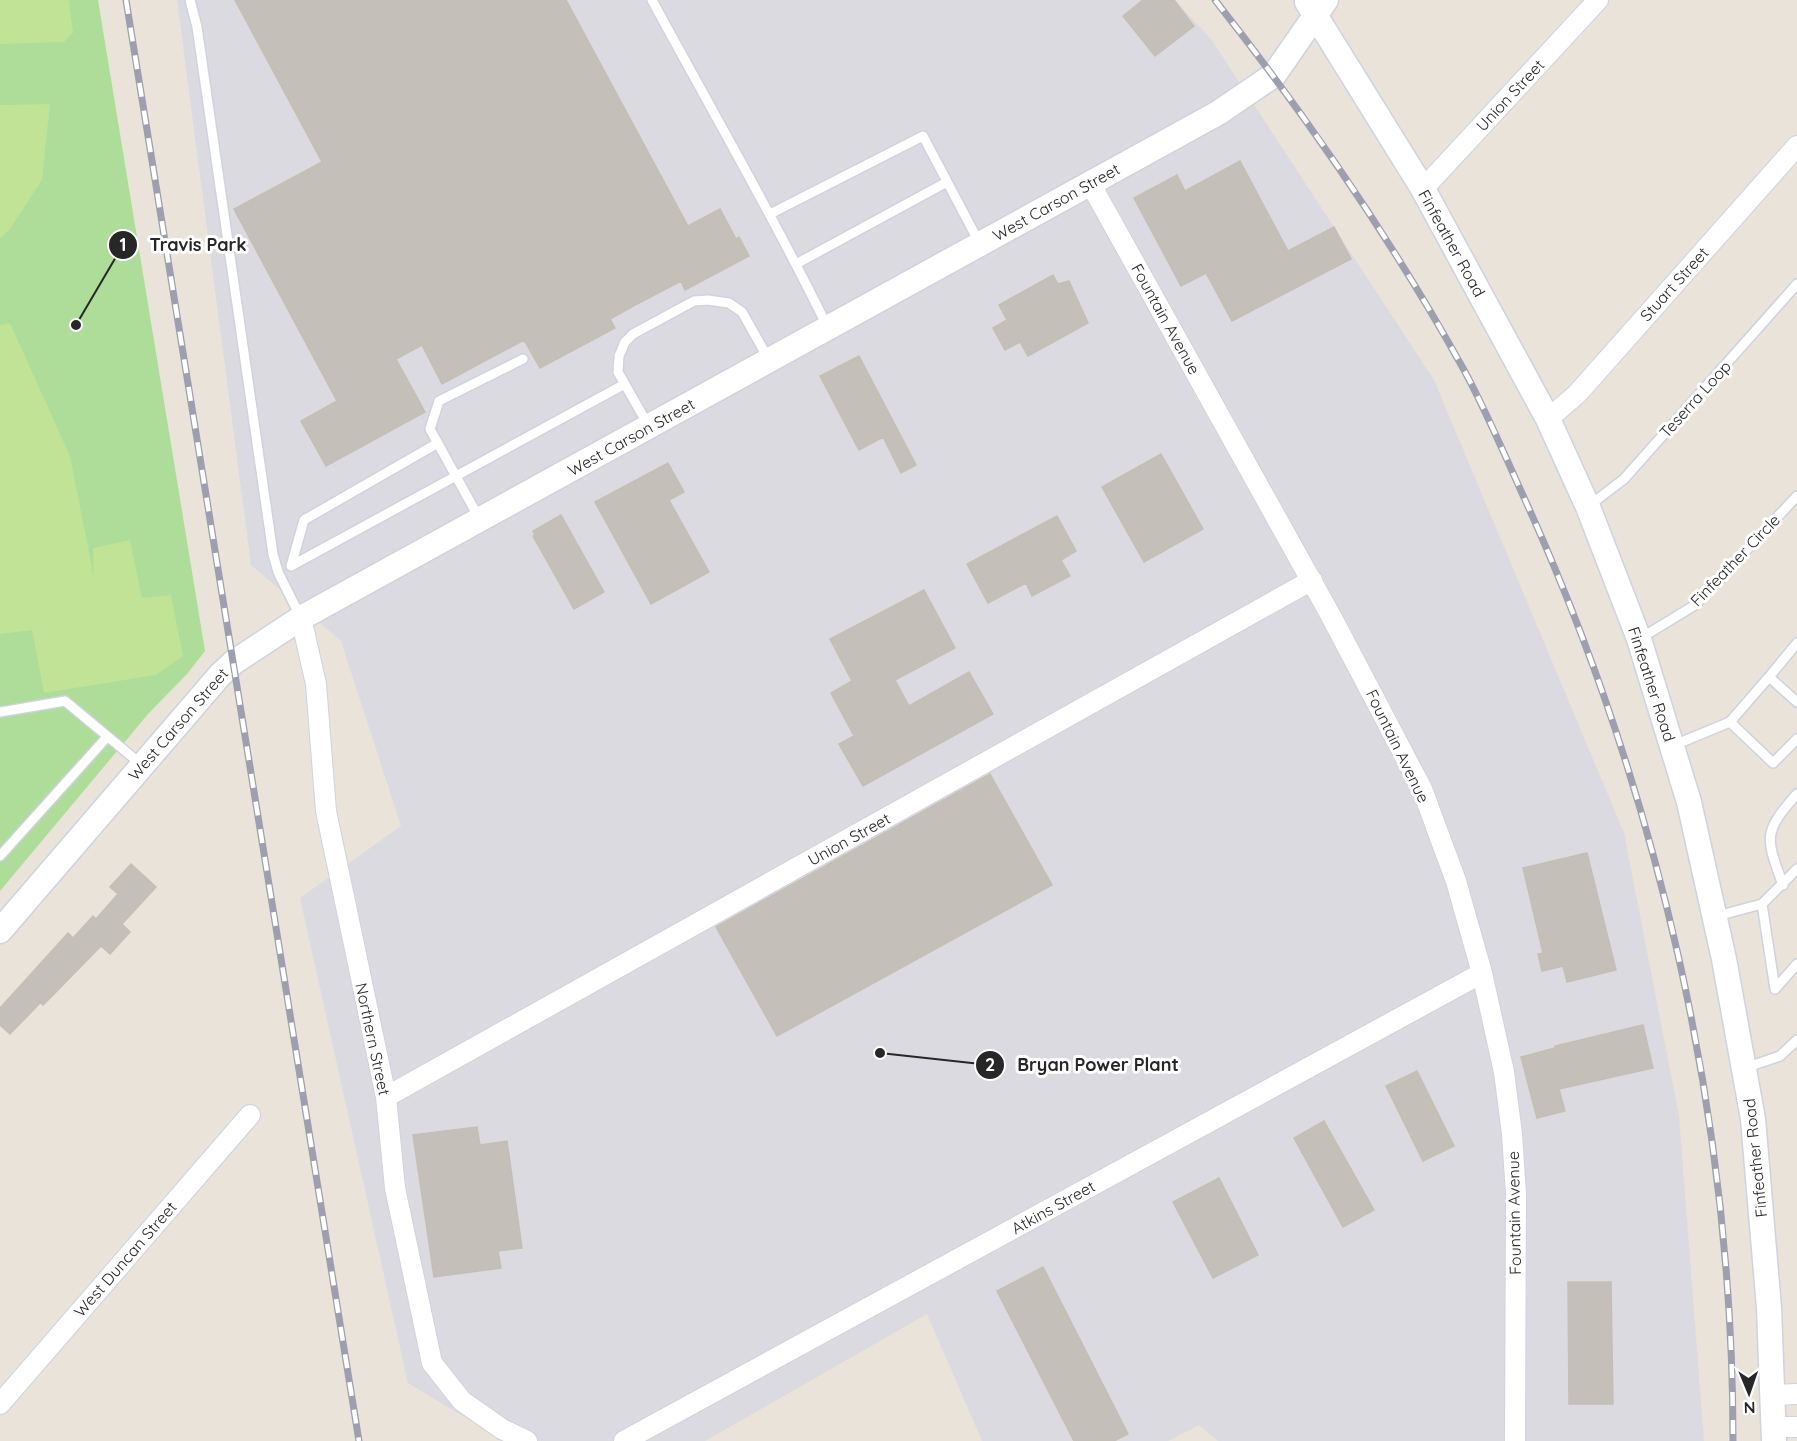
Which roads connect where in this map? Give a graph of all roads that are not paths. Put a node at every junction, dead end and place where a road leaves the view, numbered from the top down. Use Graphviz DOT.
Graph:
graph roads {
  1 [pos="190,0"];
  2 [pos="652,0"];
  3 [pos="1598,0"];
  4 [pos="1315,4"];
  5 [pos="1797,146"];
  6 [pos="948,182"];
  7 [pos="1090,183"];
  8 [pos="1422,189"];
  9 [pos="770,214"];
  10 [pos="980,244"];
  11 [pos="796,264"];
  12 [pos="1797,284"];
  13 [pos="828,328"];
  14 [pos="523,358"];
  15 [pos="769,361"];
  16 [pos="623,385"];
  17 [pos="1548,419"];
  18 [pos="649,426"];
  19 [pos="438,443"];
  20 [pos="457,478"];
  21 [pos="1797,496"];
  22 [pos="1588,507"];
  23 [pos="480,520"];
  24 [pos="291,566"];
  25 [pos="278,572"];
  26 [pos="1312,580"];
  27 [pos="301,618"];
  28 [pos="1639,639"];
  29 [pos="1797,643"];
  30 [pos="1769,677"];
  31 [pos="1797,702"];
  32 [pos="0,712"];
  33 [pos="1730,722"];
  34 [pos="107,736"];
  35 [pos="1797,739"];
  36 [pos="1672,746"];
  37 [pos="142,765"];
  38 [pos="1797,795"];
  39 [pos="0,856"];
  40 [pos="1797,869"];
  41 [pos="1783,885"];
  42 [pos="1762,904"];
  43 [pos="1714,916"];
  44 [pos="0,931"];
  45 [pos="1797,964"];
  46 [pos="1482,974"];
  47 [pos="1797,1040"];
  48 [pos="1744,1068"];
  49 [pos="386,1097"];
  50 [pos="250,1114"];
  51 [pos="1797,1394"];
  52 [pos="1772,1395"];
  53 [pos="0,1404"];
  54 [pos="1797,1427"];
  55 [pos="1773,1434"];
  56 [pos="527,1441"];
  57 [pos="624,1441"];
  58 [pos="1515,1441"];
  1 -- 25 [label="lane"];
  2 -- 9 [label="lane"];
  3 -- 8 [label="street, Union Street"];
  4 -- 7 [label="street, West Carson Street"];
  4 -- 8 [label="street, Finfeather Road"];
  5 -- 17 [label="street, Stuart Street"];
  6 -- 9 [label="lane"];
  6 -- 10 [label="lane"];
  6 -- 11 [label="lane"];
  7 -- 10 [label="street, West Carson Street"];
  7 -- 26 [label="street, Fountain Avenue"];
  8 -- 17 [label="street, Finfeather Road"];
  9 -- 11 [label="lane"];
  10 -- 13 [label="street, West Carson Street"];
  11 -- 13 [label="lane"];
  12 -- 22 [label="lane, Teserra Loop"];
  13 -- 15 [label="street, West Carson Street"];
  14 -- 19 [label="lane"];
  15 -- 16 [label="lane"];
  15 -- 18 [label="street, West Carson Street"];
  16 -- 18 [label="lane"];
  16 -- 20 [label="lane"];
  17 -- 22 [label="street, Finfeather Road"];
  18 -- 23 [label="street, West Carson Street"];
  19 -- 20 [label="lane"];
  19 -- 24 [label="lane"];
  20 -- 23 [label="lane"];
  20 -- 24 [label="lane"];
  21 -- 28 [label="lane, Finfeather Circle"];
  22 -- 28 [label="street, Finfeather Road"];
  23 -- 27 [label="street, West Carson Street"];
  24 -- 25 [label="lane"];
  25 -- 27 [label="lane"];
  26 -- 46 [label="street, Fountain Avenue"];
  26 -- 49 [label="street, Union Street"];
  27 -- 37 [label="street, West Carson Street"];
  27 -- 49 [label="street, Northern Street"];
  28 -- 36 [label="street, Finfeather Road"];
  29 -- 30 [label="lane"];
  30 -- 31 [label="lane"];
  30 -- 33 [label="lane"];
  32 -- 34 [label="lane"];
  33 -- 35 [label="lane"];
  33 -- 36 [label="lane"];
  34 -- 37 [label="lane"];
  34 -- 39 [label="lane"];
  36 -- 43 [label="street, Finfeather Road"];
  37 -- 44 [label="street, West Carson Street"];
  38 -- 41 [label="lane"];
  40 -- 41 [label="lane"];
  41 -- 42 [label="lane"];
  42 -- 43 [label="lane"];
  42 -- 45 [label="lane"];
  43 -- 48 [label="street, Finfeather Road"];
  46 -- 57 [label="street, Atkins Street"];
  46 -- 58 [label="street, Fountain Avenue"];
  47 -- 48 [label="lane"];
  48 -- 52 [label="street, Finfeather Road"];
  49 -- 56 [label="street, Northern Street"];
  50 -- 53 [label="street, West Duncan Street"];
  51 -- 52 [label="street"];
  52 -- 55 [label="street, Finfeather Road"];
  54 -- 55 [label="street"];
}
